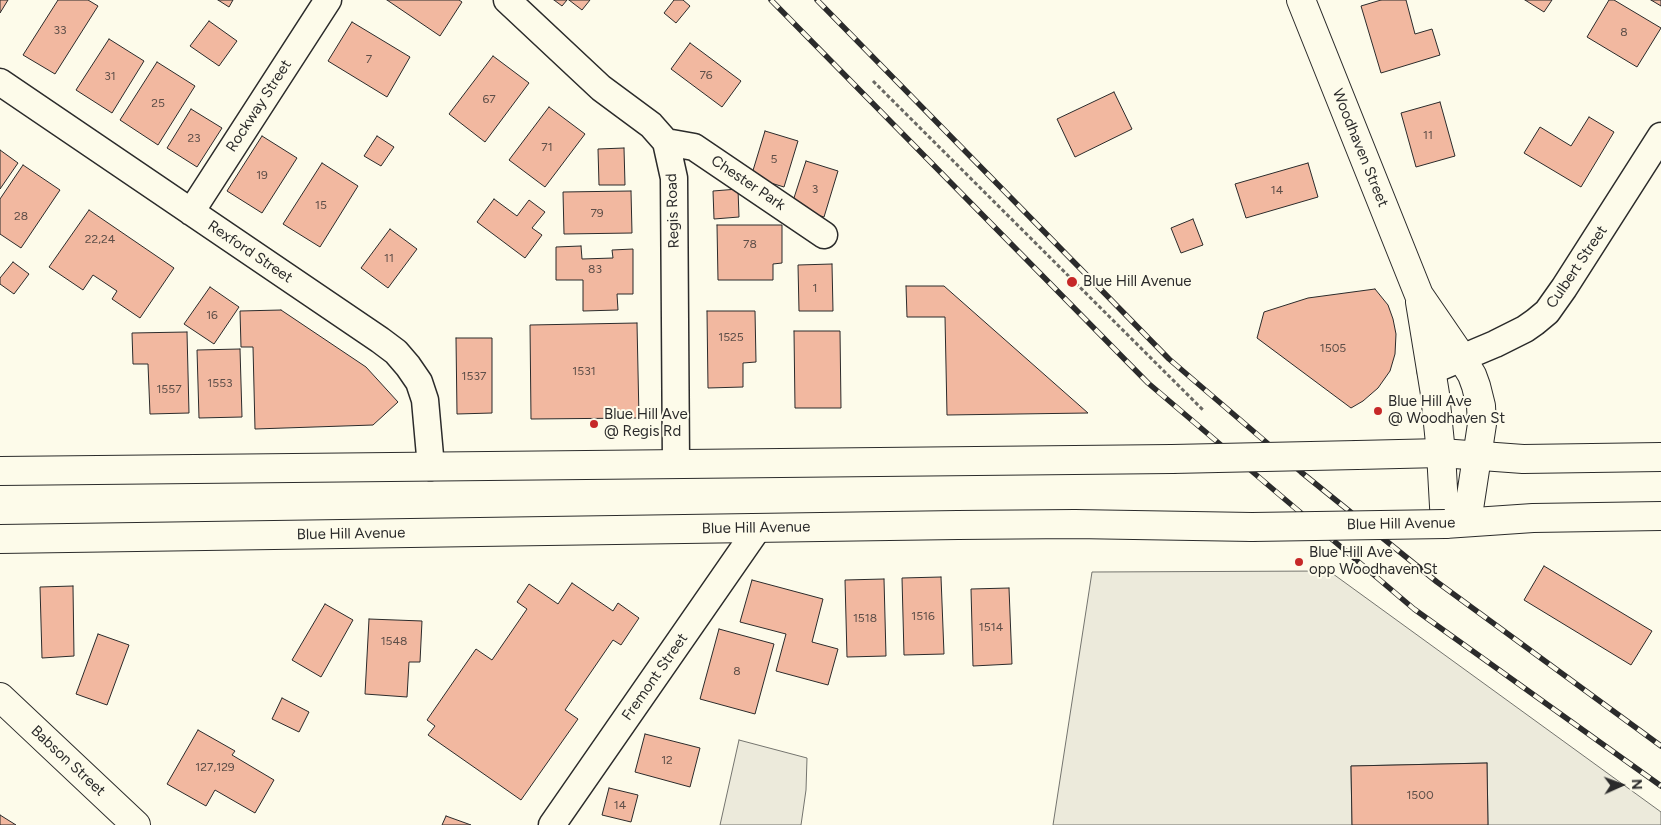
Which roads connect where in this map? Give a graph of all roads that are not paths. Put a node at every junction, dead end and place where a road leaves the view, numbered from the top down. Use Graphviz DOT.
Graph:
graph roads {
  1 [pos="328,0"];
  2 [pos="507,0"];
  3 [pos="1301,0"];
  4 [pos="0,82"];
  5 [pos="1661,136"];
  6 [pos="666,142"];
  7 [pos="191,212"];
  8 [pos="824,235"];
  9 [pos="1419,295"];
  10 [pos="1462,358"];
  11 [pos="1431,371"];
  12 [pos="1441,453"];
  13 [pos="1478,456"];
  14 [pos="1661,457"];
  15 [pos="676,464"];
  16 [pos="431,467"];
  17 [pos="0,472"];
  18 [pos="1661,516"];
  19 [pos="1456,523"];
  20 [pos="758,528"];
  21 [pos="0,538"];
  22 [pos="0,697"];
  23 [pos="136,825"];
  24 [pos="552,825"];
  1 -- 7 [label="street, Rockway Street"];
  2 -- 6 [label="street"];
  3 -- 9 [label="main road, Woodhaven Street"];
  4 -- 7 [label="street, Rexford Street"];
  5 -- 10 [label="street, Culbert Street"];
  6 -- 8 [label="street, Chester Park"];
  6 -- 15 [label="street, Regis Road"];
  7 -- 16 [label="street, Rexford Street"];
  9 -- 10 [label="main road, Woodhaven Street"];
  9 -- 11 [label="main road, Woodhaven Street"];
  10 -- 11 [label="street, Culbert Street"];
  10 -- 13 [label="main road, Woodhaven Street"];
  11 -- 12 [label="main road, Woodhaven Street"];
  12 -- 13 [label="main road"];
  12 -- 15 [label="main road, bridge"];
  12 -- 19 [label="main road, Woodhaven Street"];
  13 -- 14 [label="main road"];
  13 -- 19 [label="main road, Woodhaven Street"];
  15 -- 16 [label="main road"];
  16 -- 17 [label="main road"];
  18 -- 19 [label="main road, Blue Hill Avenue"];
  19 -- 20 [label="main road, Blue Hill Avenue, bridge"];
  20 -- 21 [label="main road, Blue Hill Avenue"];
  20 -- 24 [label="street, Fremont Street"];
  22 -- 23 [label="main road, Babson Street"];
}
